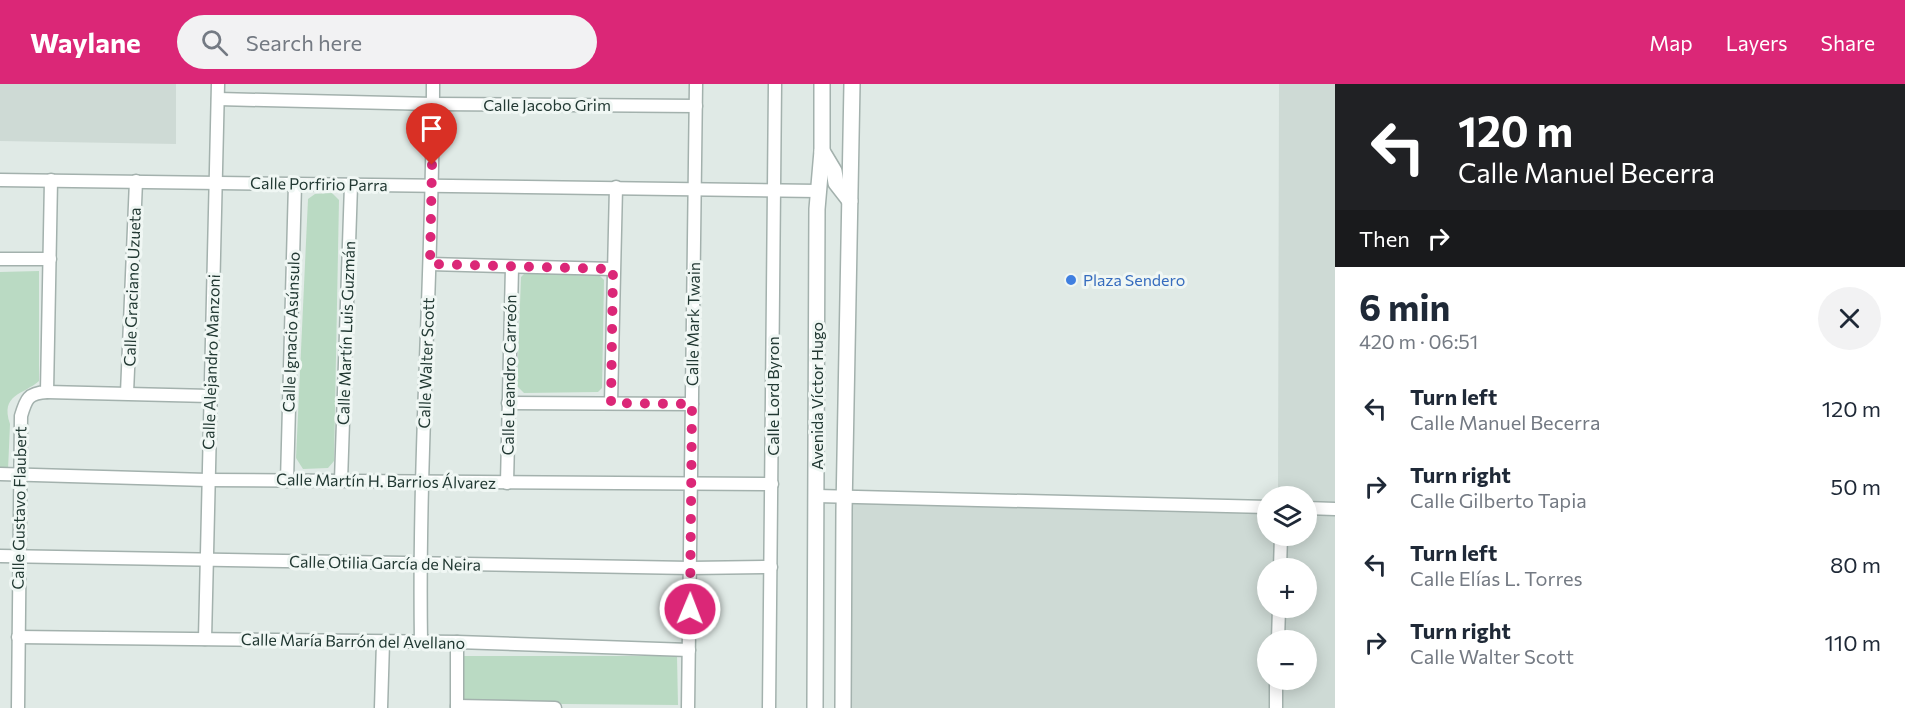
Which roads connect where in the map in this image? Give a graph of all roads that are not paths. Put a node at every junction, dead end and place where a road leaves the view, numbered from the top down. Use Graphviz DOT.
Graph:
graph roads {
  1 [pos="218,84"];
  2 [pos="433,84"];
  3 [pos="696,84"];
  4 [pos="775,84"];
  5 [pos="822,84"];
  6 [pos="852,84"];
  7 [pos="218,99"];
  8 [pos="433,104"];
  9 [pos="696,106"];
  10 [pos="822,151"];
  11 [pos="0,180"];
  12 [pos="51,180"];
  13 [pos="136,181"];
  14 [pos="216,182"];
  15 [pos="295,184"];
  16 [pos="351,185"];
  17 [pos="431,185"];
  18 [pos="616,187"];
  19 [pos="695,189"];
  20 [pos="774,190"];
  21 [pos="818,191"];
  22 [pos="850,201"];
  23 [pos="0,259"];
  24 [pos="50,259"];
  25 [pos="430,264"];
  26 [pos="512,267"];
  27 [pos="613,269"];
  28 [pos="47,392"];
  29 [pos="127,393"];
  30 [pos="210,396"];
  31 [pos="508,403"];
  32 [pos="611,403"];
  33 [pos="692,404"];
  34 [pos="0,474"];
  35 [pos="20,474"];
  36 [pos="207,480"];
  37 [pos="287,480"];
  38 [pos="341,481"];
  39 [pos="422,482"];
  40 [pos="507,483"];
  41 [pos="690,484"];
  42 [pos="772,484"];
  43 [pos="817,496"];
  44 [pos="846,497"];
  45 [pos="1257,507"];
  46 [pos="1317,508"];
  47 [pos="1335,509"];
  48 [pos="0,556"];
  49 [pos="18,556"];
  50 [pos="206,560"];
  51 [pos="420,563"];
  52 [pos="771,567"];
  53 [pos="690,568"];
  54 [pos="18,637"];
  55 [pos="205,639"];
  56 [pos="383,642"];
  57 [pos="421,642"];
  58 [pos="457,642"];
  59 [pos="689,650"];
  60 [pos="1276,690"];
  61 [pos="457,707"];
  62 [pos="18,708"];
  63 [pos="381,708"];
  64 [pos="555,708"];
  65 [pos="688,708"];
  66 [pos="769,708"];
  67 [pos="815,708"];
  68 [pos="843,708"];
  69 [pos="1276,708"];
  1 -- 7 [label="street, Calle Alejandro Manzoni"];
  2 -- 8 [label="street, Calle Walter Scott"];
  3 -- 9 [label="street, Calle Mark Twain"];
  4 -- 20 [label="street, Calle Lord Byron"];
  5 -- 10 [label="street, Avenida Víctor Hugo"];
  6 -- 22 [label="street, Avenida Víctor Hugo"];
  7 -- 8 [label="street, Calle Jacobo Grim"];
  7 -- 14 [label="street, Calle Alejandro Manzoni"];
  8 -- 9 [label="street, Calle Jacobo Grim"];
  8 -- 17 [label="street, Calle Walter Scott"];
  9 -- 19 [label="street, Calle Mark Twain"];
  10 -- 21 [label="street, Avenida Víctor Hugo"];
  10 -- 22 [label="street"];
  11 -- 12 [label="street, Calle Porfirio Parra"];
  12 -- 13 [label="street, Calle Porfirio Parra"];
  12 -- 24 [label="street"];
  13 -- 14 [label="street, Calle Porfirio Parra"];
  13 -- 29 [label="street, Calle Graciano Uzueta"];
  14 -- 15 [label="street, Calle Porfirio Parra"];
  14 -- 30 [label="street, Calle Alejandro Manzoni"];
  15 -- 16 [label="street, Calle Porfirio Parra"];
  15 -- 37 [label="street, Calle Ignacio Asúnsulo"];
  16 -- 17 [label="street, Calle Porfirio Parra"];
  16 -- 38 [label="street, Calle Martín Luis Guzmán"];
  17 -- 18 [label="street, Calle Porfirio Parra"];
  17 -- 25 [label="street, Calle Walter Scott"];
  18 -- 19 [label="street, Calle Porfirio Parra"];
  18 -- 27 [label="street"];
  19 -- 20 [label="street, Calle Porfirio Parra"];
  19 -- 33 [label="street, Calle Mark Twain"];
  20 -- 21 [label="street, Calle Porfirio Parra"];
  20 -- 42 [label="street, Calle Lord Byron"];
  21 -- 43 [label="street, Avenida Víctor Hugo"];
  22 -- 44 [label="street, Avenida Víctor Hugo"];
  23 -- 24 [label="street"];
  24 -- 28 [label="street"];
  25 -- 26 [label="street"];
  25 -- 39 [label="street, Calle Walter Scott"];
  26 -- 27 [label="street"];
  26 -- 31 [label="street, Calle Leandro Carreón"];
  27 -- 32 [label="street"];
  28 -- 29 [label="street"];
  28 -- 35 [label="street, Calle Gustavo Flaubert"];
  29 -- 30 [label="street"];
  30 -- 36 [label="street, Calle Alejandro Manzoni"];
  31 -- 32 [label="street"];
  31 -- 40 [label="street, Calle Leandro Carreón"];
  32 -- 33 [label="street"];
  33 -- 41 [label="street, Calle Mark Twain"];
  34 -- 35 [label="street, Calle Martín H. Barrios Álvarez"];
  35 -- 36 [label="street, Calle Martín H. Barrios Álvarez"];
  35 -- 49 [label="street, Calle Gustavo Flaubert"];
  36 -- 37 [label="street, Calle Martín H. Barrios Álvarez"];
  36 -- 50 [label="street, Calle Alejandro Manzoni"];
  37 -- 38 [label="street, Calle Martín H. Barrios Álvarez"];
  38 -- 39 [label="street, Calle Martín H. Barrios Álvarez"];
  39 -- 40 [label="street, Calle Martín H. Barrios Álvarez"];
  39 -- 51 [label="street, Calle Walter Scott"];
  40 -- 41 [label="street, Calle Martín H. Barrios Álvarez"];
  41 -- 42 [label="street, Calle Martín H. Barrios Álvarez"];
  41 -- 53 [label="street, Calle Mark Twain"];
  42 -- 52 [label="street, Calle Lord Byron"];
  43 -- 44 [label="street"];
  43 -- 67 [label="street, Avenida Víctor Hugo"];
  44 -- 45 [label="street"];
  44 -- 68 [label="street, Avenida Víctor Hugo"];
  46 -- 47 [label="street"];
  48 -- 49 [label="street, Calle Otilia García de Neira"];
  49 -- 50 [label="street, Calle Otilia García de Neira"];
  49 -- 54 [label="street, Calle Gustavo Flaubert"];
  50 -- 51 [label="street, Calle Otilia García de Neira"];
  50 -- 55 [label="street, Calle Alejandro Manzoni"];
  51 -- 53 [label="street, Calle Otilia García de Neira"];
  51 -- 57 [label="street, Calle Walter Scott"];
  52 -- 53 [label="street, Calle Otilia García de Neira"];
  52 -- 66 [label="street, Calle Lord Byron"];
  53 -- 59 [label="street, Calle Mark Twain"];
  54 -- 55 [label="street, Calle María Barrón del Avellano"];
  54 -- 62 [label="street, Calle Gustavo Flaubert"];
  55 -- 56 [label="street, Calle María Barrón del Avellano"];
  56 -- 57 [label="street, Calle María Barrón del Avellano"];
  56 -- 63 [label="street"];
  57 -- 58 [label="street, Calle María Barrón del Avellano"];
  58 -- 59 [label="street, Calle María Barrón del Avellano"];
  58 -- 61 [label="street"];
  59 -- 65 [label="street, Calle Mark Twain"];
  60 -- 69 [label="street"];
  61 -- 64 [label="street"];
}
